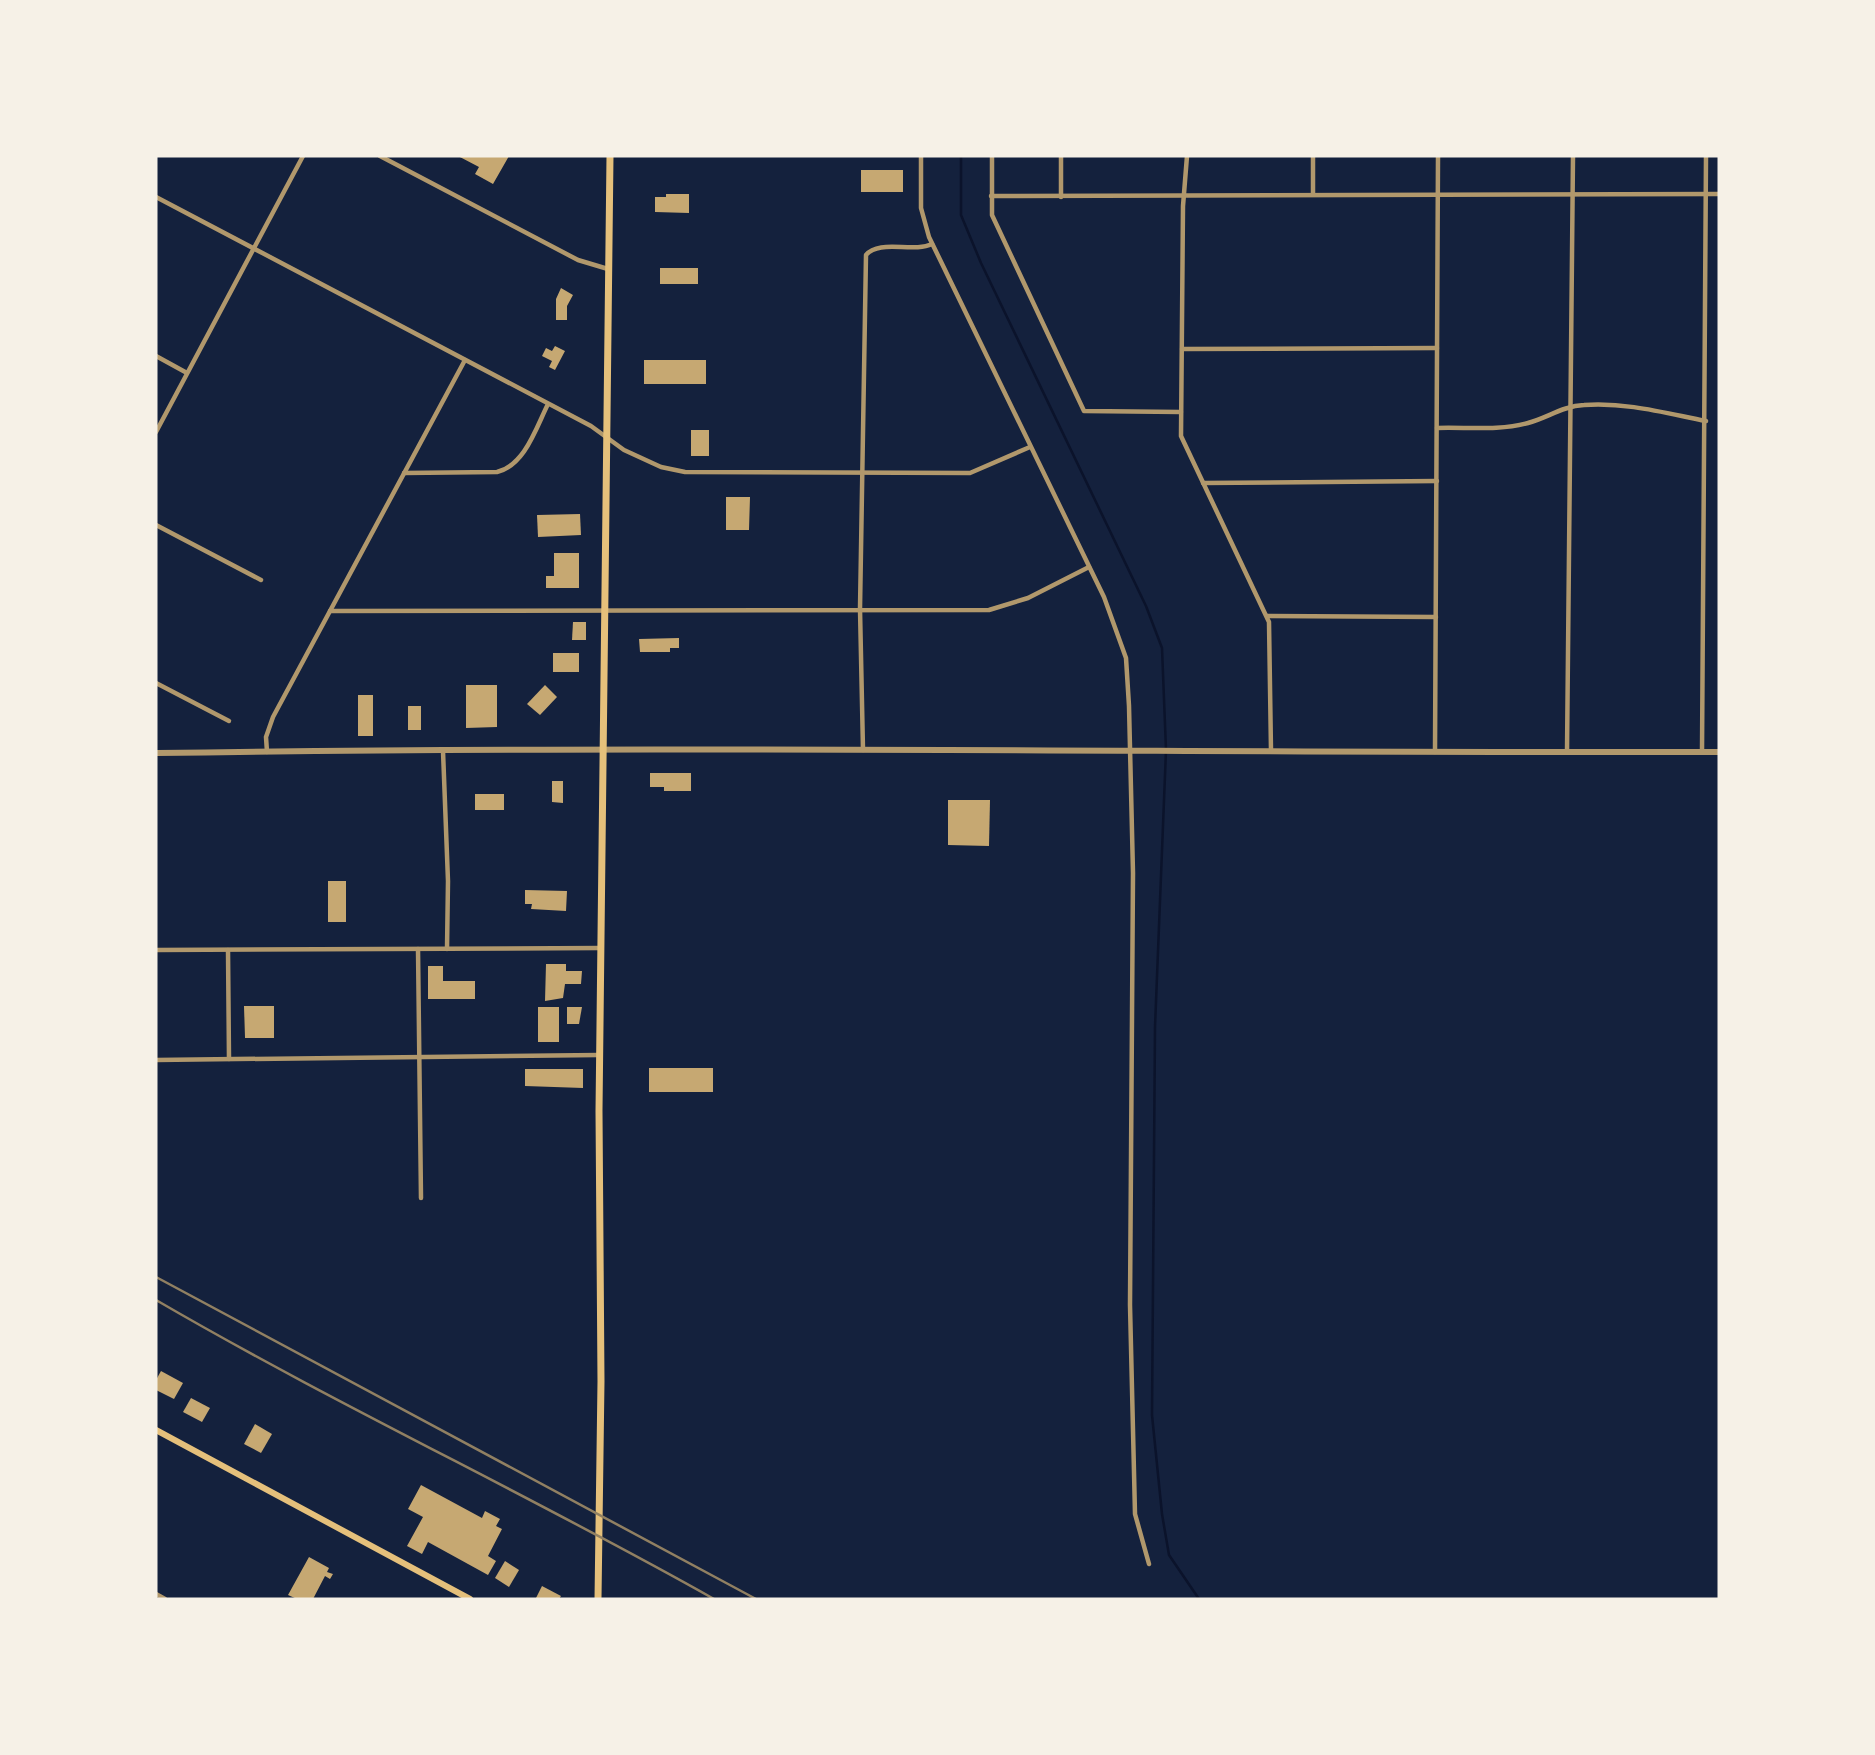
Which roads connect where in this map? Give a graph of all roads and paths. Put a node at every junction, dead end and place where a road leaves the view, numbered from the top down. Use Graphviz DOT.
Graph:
graph roads {
  1 [pos="303,156"];
  2 [pos="380,156"];
  3 [pos="610,156"];
  4 [pos="921,156"];
  5 [pos="992,156"];
  6 [pos="1061,156"];
  7 [pos="1187,156"];
  8 [pos="1313,156"];
  9 [pos="1438,156"];
  10 [pos="1573,156"];
  11 [pos="1706,156"];
  12 [pos="1313,194"];
  13 [pos="1438,194"];
  14 [pos="1573,194"];
  15 [pos="1706,194"];
  16 [pos="1719,194"];
  17 [pos="991,196"];
  18 [pos="1185,196"];
  19 [pos="156,197"];
  20 [pos="1061,197"];
  21 [pos="932,244"];
  22 [pos="254,248"];
  23 [pos="609,269"];
  24 [pos="1437,348"];
  25 [pos="1182,349"];
  26 [pos="156,356"];
  27 [pos="465,359"];
  28 [pos="187,373"];
  29 [pos="548,404"];
  30 [pos="1572,407"];
  31 [pos="1181,412"];
  32 [pos="1706,421"];
  33 [pos="1437,428"];
  34 [pos="156,432"];
  35 [pos="607,437"];
  36 [pos="1030,447"];
  37 [pos="862,472"];
  38 [pos="404,473"];
  39 [pos="1437,481"];
  40 [pos="1203,482"];
  41 [pos="156,525"];
  42 [pos="1089,567"];
  43 [pos="261,580"];
  44 [pos="860,609"];
  45 [pos="606,610"];
  46 [pos="330,611"];
  47 [pos="1267,616"];
  48 [pos="1436,617"];
  49 [pos="156,683"];
  50 [pos="229,720"];
  51 [pos="605,750"];
  52 [pos="863,750"];
  53 [pos="1130,750"];
  54 [pos="443,751"];
  55 [pos="267,752"];
  56 [pos="1271,752"];
  57 [pos="1435,752"];
  58 [pos="1567,752"];
  59 [pos="1702,752"];
  60 [pos="1719,752"];
  61 [pos="156,753"];
  62 [pos="447,948"];
  63 [pos="602,948"];
  64 [pos="418,949"];
  65 [pos="156,950"];
  66 [pos="228,950"];
  67 [pos="600,1055"];
  68 [pos="418,1058"];
  69 [pos="229,1059"];
  70 [pos="156,1060"];
  71 [pos="421,1198"];
  72 [pos="156,1430"];
  73 [pos="1149,1564"];
  74 [pos="156,1594"];
  75 [pos="165,1599"];
  76 [pos="470,1599"];
  77 [pos="598,1599"];
  1 -- 22 [label="street"];
  2 -- 23 [label="street"];
  3 -- 23 [label="main road"];
  4 -- 21 [label="street"];
  5 -- 17 [label="street"];
  6 -- 20 [label="street"];
  7 -- 18 [label="street"];
  8 -- 12 [label="street"];
  9 -- 13 [label="street"];
  10 -- 14 [label="street"];
  11 -- 15 [label="street"];
  12 -- 13 [label="street"];
  12 -- 18 [label="street"];
  13 -- 14 [label="street"];
  13 -- 24 [label="street"];
  14 -- 15 [label="street"];
  14 -- 30 [label="street"];
  15 -- 16 [label="street"];
  15 -- 32 [label="street"];
  17 -- 20 [label="street"];
  17 -- 31 [label="street"];
  18 -- 20 [label="street"];
  18 -- 25 [label="street"];
  19 -- 22 [label="street"];
  21 -- 36 [label="street"];
  21 -- 37 [label="street"];
  22 -- 27 [label="street"];
  22 -- 28 [label="street"];
  23 -- 35 [label="main road"];
  24 -- 25 [label="street"];
  24 -- 33 [label="street"];
  25 -- 31 [label="street"];
  26 -- 28 [label="street"];
  27 -- 29 [label="street"];
  27 -- 38 [label="street"];
  28 -- 34 [label="street"];
  29 -- 35 [label="street"];
  29 -- 38 [label="street"];
  30 -- 32 [label="street"];
  30 -- 33 [label="street"];
  30 -- 58 [label="street"];
  31 -- 40 [label="street"];
  32 -- 59 [label="street"];
  33 -- 39 [label="street"];
  35 -- 37 [label="street"];
  35 -- 45 [label="main road"];
  36 -- 37 [label="street"];
  36 -- 42 [label="street"];
  37 -- 44 [label="street"];
  38 -- 46 [label="street"];
  39 -- 40 [label="street"];
  39 -- 48 [label="street"];
  40 -- 47 [label="street"];
  41 -- 43 [label="street"];
  42 -- 44 [label="street"];
  42 -- 53 [label="street"];
  44 -- 45 [label="street"];
  44 -- 52 [label="street"];
  45 -- 46 [label="street"];
  45 -- 51 [label="main road"];
  46 -- 55 [label="street"];
  47 -- 48 [label="street"];
  47 -- 56 [label="street"];
  48 -- 57 [label="street"];
  49 -- 50 [label="street"];
  51 -- 52 [label="street"];
  51 -- 54 [label="street"];
  51 -- 63 [label="main road"];
  52 -- 53 [label="street"];
  53 -- 56 [label="street"];
  53 -- 73 [label="street"];
  54 -- 55 [label="street"];
  54 -- 62 [label="street"];
  55 -- 61 [label="street"];
  56 -- 57 [label="street"];
  57 -- 58 [label="street"];
  58 -- 59 [label="street"];
  59 -- 60 [label="street"];
  62 -- 63 [label="street"];
  62 -- 64 [label="street"];
  63 -- 67 [label="main road"];
  64 -- 66 [label="street"];
  64 -- 68 [label="street"];
  65 -- 66 [label="street"];
  66 -- 69 [label="street"];
  67 -- 68 [label="street"];
  67 -- 77 [label="main road"];
  68 -- 69 [label="street"];
  68 -- 71 [label="street"];
  69 -- 70 [label="street"];
  72 -- 76 [label="main road"];
  74 -- 75 [label="street"];
}
